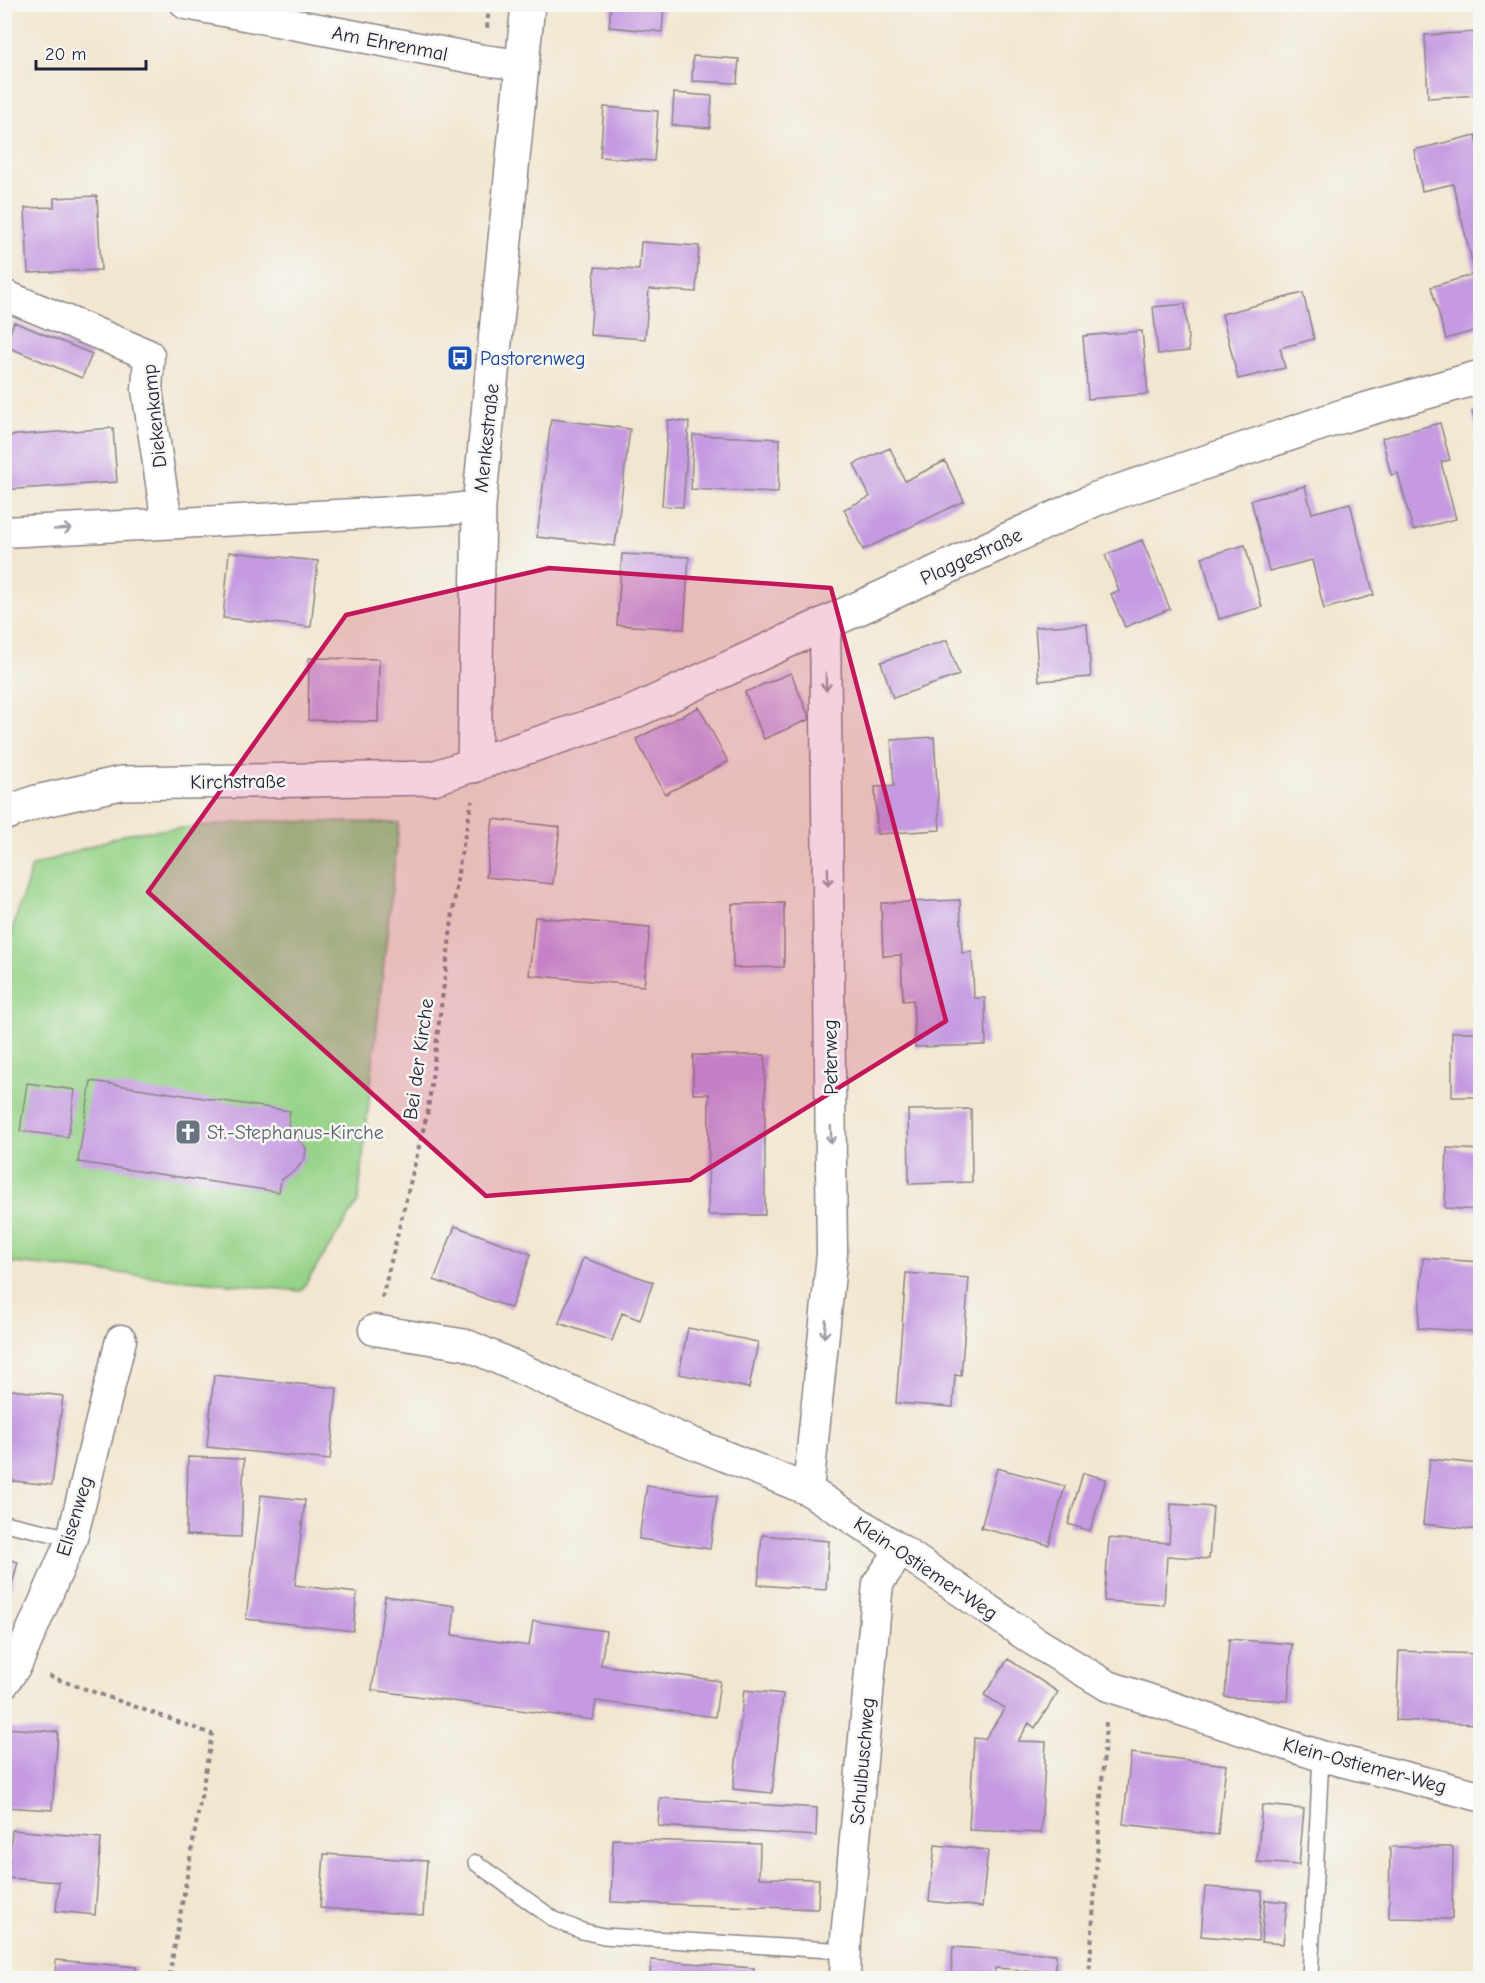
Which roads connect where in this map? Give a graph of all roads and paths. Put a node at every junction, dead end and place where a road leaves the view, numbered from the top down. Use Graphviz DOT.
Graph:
graph roads {
  1 [pos="186,4"];
  2 [pos="528,4"];
  3 [pos="523,65"];
  4 [pos="4,295"];
  5 [pos="1480,377"];
  6 [pos="480,506"];
  7 [pos="167,523"];
  8 [pos="4,532"];
  9 [pos="825,623"];
  10 [pos="474,766"];
  11 [pos="472,800"];
  12 [pos="4,814"];
  13 [pos="374,1330"];
  14 [pos="121,1341"];
  15 [pos="808,1490"];
  16 [pos="4,1523"];
  17 [pos="72,1538"];
  18 [pos="900,1550"];
  19 [pos="10,1674"];
  20 [pos="1108,1686"];
  21 [pos="1321,1756"];
  22 [pos="1480,1796"];
  23 [pos="476,1863"];
  24 [pos="845,1965"];
  25 [pos="169,1978"];
  26 [pos="1089,1978"];
  27 [pos="1310,1978"];
  1 -- 3 [label="street, Am Ehrenmal"];
  2 -- 3 [label="street, Menkestraße"];
  3 -- 6 [label="street, Menkestraße"];
  4 -- 7 [label="street, Diekenkamp"];
  5 -- 9 [label="street, Plaggestraße"];
  6 -- 7 [label="street"];
  6 -- 10 [label="street, Menkestraße"];
  8 -- 7 [label="street, one-way"];
  9 -- 10 [label="street, Plaggestraße"];
  9 -- 15 [label="street, Peterweg, one-way"];
  10 -- 12 [label="street, Kirchstraße"];
  11 -- 13 [label="path, Bei der Kirche"];
  13 -- 15 [label="street, Klein-Ostiemer-Weg"];
  14 -- 17 [label="street, Elisenweg"];
  15 -- 18 [label="street, Klein-Ostiemer-Weg"];
  16 -- 17 [label="lane"];
  17 -- 19 [label="street, Elisenweg"];
  18 -- 20 [label="street, Klein-Ostiemer-Weg"];
  18 -- 24 [label="street, Schulbuschweg"];
  19 -- 25 [label="path"];
  20 -- 21 [label="street, Klein-Ostiemer-Weg"];
  20 -- 26 [label="path"];
  21 -- 22 [label="street, Klein-Ostiemer-Weg"];
  21 -- 27 [label="lane"];
  23 -- 24 [label="lane"];
}
